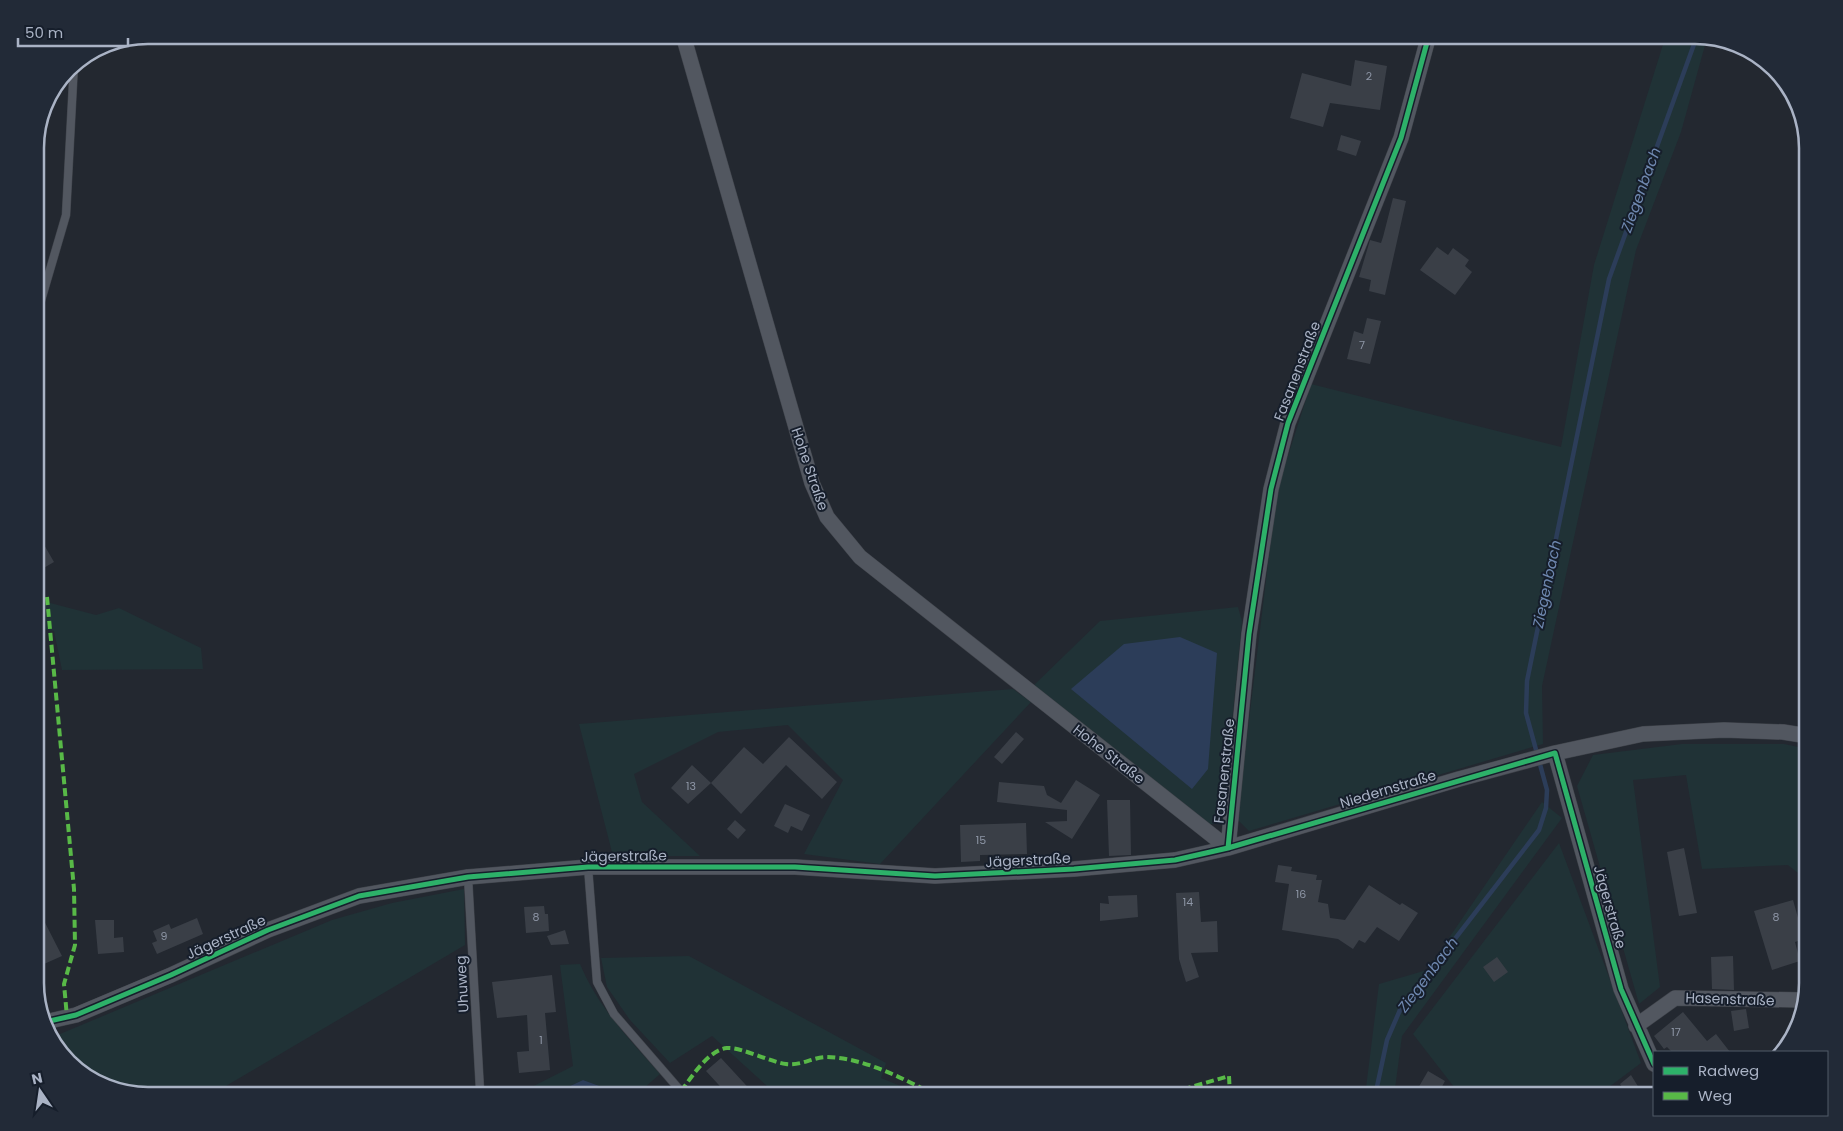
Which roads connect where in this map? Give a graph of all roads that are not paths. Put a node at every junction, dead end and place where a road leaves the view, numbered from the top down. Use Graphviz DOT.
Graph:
graph roads {
  1 [pos="686,44"];
  2 [pos="1427,44"];
  3 [pos="73,75"];
  4 [pos="44,291"];
  5 [pos="1799,735"];
  6 [pos="1552,754"];
  7 [pos="1228,848"];
  8 [pos="588,867"];
  9 [pos="468,877"];
  10 [pos="1798,1000"];
  11 [pos="51,1020"];
  12 [pos="1636,1026"];
  13 [pos="1653,1062"];
  14 [pos="480,1087"];
  15 [pos="677,1087"];
  1 -- 7 [label="street, Hohe Straße"];
  2 -- 7 [label="street, Fasanenstraße"];
  3 -- 4 [label="lane"];
  5 -- 6 [label="street, Niedernstraße"];
  6 -- 7 [label="street, Niedernstraße"];
  6 -- 12 [label="street, Jägerstraße"];
  7 -- 8 [label="street, Jägerstraße"];
  8 -- 9 [label="street, Jägerstraße"];
  8 -- 15 [label="lane"];
  9 -- 11 [label="street, Jägerstraße"];
  9 -- 14 [label="lane, Uhuweg"];
  10 -- 12 [label="street, Hasenstraße"];
  12 -- 13 [label="street, Jägerstraße"];
}
